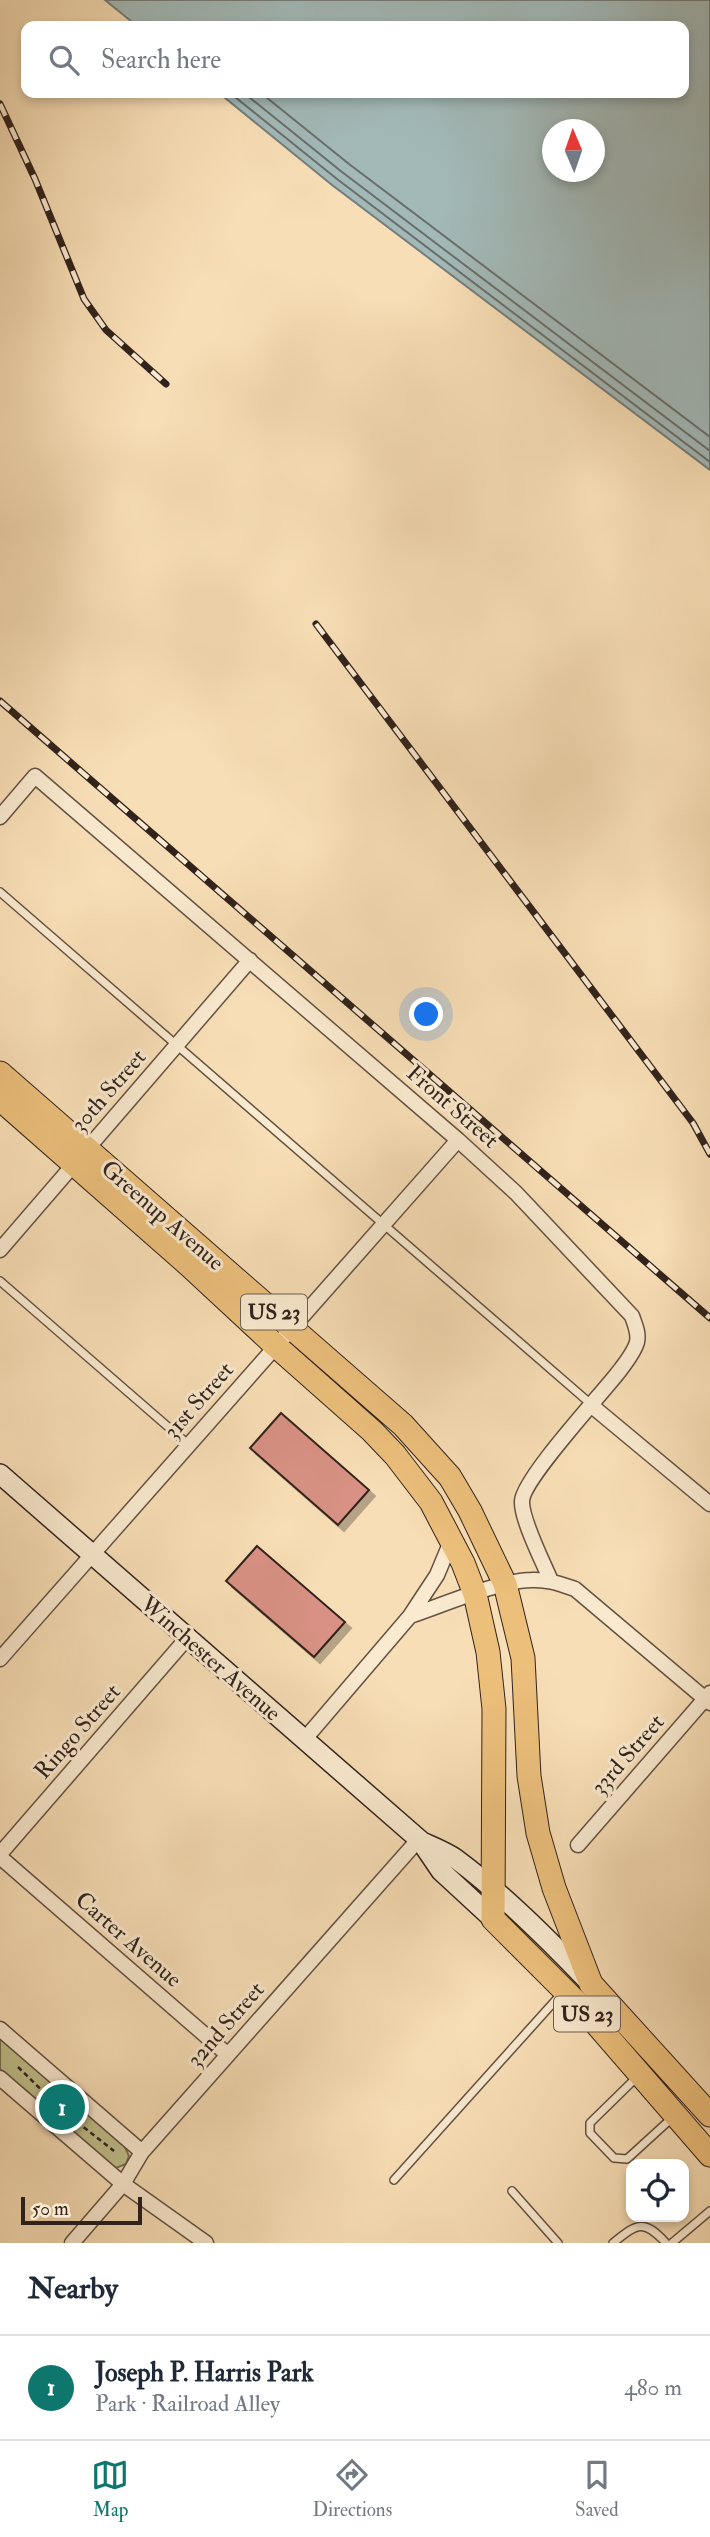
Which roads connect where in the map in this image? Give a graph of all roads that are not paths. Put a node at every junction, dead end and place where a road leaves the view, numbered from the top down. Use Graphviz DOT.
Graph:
graph roads {
  1 [pos="0,817"];
  2 [pos="0,892"];
  3 [pos="250,960"];
  4 [pos="177,1046"];
  5 [pos="0,1073"];
  6 [pos="0,1099"];
  7 [pos="458,1140"];
  8 [pos="80,1156"];
  9 [pos="383,1224"];
  10 [pos="0,1250"];
  11 [pos="0,1281"];
  12 [pos="292,1328"];
  13 [pos="276,1346"];
  14 [pos="592,1406"];
  15 [pos="190,1445"];
  16 [pos="0,1474"];
  17 [pos="710,1504"];
  18 [pos="452,1539"];
  19 [pos="92,1554"];
  20 [pos="551,1581"];
  21 [pos="505,1584"];
  22 [pos="475,1594"];
  23 [pos="411,1616"];
  24 [pos="188,1637"];
  25 [pos="0,1659"];
  26 [pos="708,1698"];
  27 [pos="304,1740"];
  28 [pos="420,1841"];
  29 [pos="578,1845"];
  30 [pos="0,1855"];
  31 [pos="494,1892"];
  32 [pos="493,1919"];
  33 [pos="591,1984"];
  34 [pos="565,1990"];
  35 [pos="0,2029"];
  36 [pos="228,2055"];
  37 [pos="640,2074"];
  38 [pos="0,2078"];
  39 [pos="708,2110"];
  40 [pos="675,2115"];
  41 [pos="142,2152"];
  42 [pos="710,2155"];
  43 [pos="394,2180"];
  44 [pos="123,2184"];
  45 [pos="512,2191"];
  46 [pos="710,2211"];
  47 [pos="72,2243"];
  48 [pos="206,2243"];
  49 [pos="558,2243"];
  50 [pos="613,2243"];
  51 [pos="666,2243"];
  52 [pos="672,2243"];
  1 -- 3 [label="street, Front Street"];
  2 -- 4 [label="lane"];
  3 -- 4 [label="street, 30th Street"];
  3 -- 7 [label="street, Front Street"];
  4 -- 8 [label="street, 30th Street"];
  4 -- 9 [label="lane"];
  5 -- 8 [label="highway, Greenup Avenue / US 23"];
  6 -- 8 [label="highway, Greenup Avenue / US 23"];
  7 -- 9 [label="street, 31st Street"];
  7 -- 14 [label="street, Front Street"];
  8 -- 10 [label="street, 30th Street"];
  8 -- 12 [label="highway, Greenup Avenue / US 23"];
  8 -- 13 [label="highway, Greenup Avenue / US 23"];
  9 -- 12 [label="street, 31st Street"];
  9 -- 14 [label="lane"];
  11 -- 15 [label="lane"];
  12 -- 13 [label="street, 31st Street"];
  12 -- 21 [label="highway, Greenup Avenue / US 23"];
  13 -- 15 [label="street, 31st Street"];
  13 -- 18 [label="highway, Greenup Avenue / US 23"];
  14 -- 17 [label="street"];
  14 -- 20 [label="street"];
  15 -- 19 [label="street, 31st Street"];
  16 -- 19 [label="main road, Winchester Avenue"];
  18 -- 22 [label="highway, Greenup Avenue / US 23"];
  18 -- 23 [label="street"];
  19 -- 24 [label="main road, Winchester Avenue"];
  19 -- 25 [label="street, 31st Street"];
  20 -- 21 [label="street"];
  20 -- 26 [label="street"];
  21 -- 22 [label="street"];
  21 -- 33 [label="highway, US 23"];
  22 -- 23 [label="street"];
  22 -- 31 [label="highway, US 23"];
  23 -- 27 [label="street"];
  24 -- 27 [label="main road, Winchester Avenue"];
  24 -- 30 [label="street, Ringo Street"];
  26 -- 29 [label="street, 33rd Street"];
  27 -- 28 [label="main road, Winchester Avenue"];
  28 -- 31 [label="main road, Winchester Avenue"];
  28 -- 32 [label="main road, Winchester Avenue"];
  28 -- 36 [label="street, 32nd Street"];
  30 -- 36 [label="street, Carter Avenue"];
  31 -- 32 [label="highway, US 23"];
  31 -- 33 [label="main road, Winchester Avenue"];
  32 -- 34 [label="highway, Winchester Avenue / US 23"];
  33 -- 39 [label="highway, Winchester Avenue / US 23"];
  34 -- 37 [label="highway, Winchester Avenue / US 23"];
  34 -- 43 [label="lane"];
  35 -- 41 [label="street"];
  36 -- 41 [label="street, 32nd Street"];
  37 -- 40 [label="highway, Winchester Avenue / US 23"];
  37 -- 40 [label="lane"];
  38 -- 44 [label="street"];
  40 -- 42 [label="highway, Winchester Avenue / US 23"];
  41 -- 44 [label="street, 32nd Street"];
  44 -- 47 [label="street, 32nd Street"];
  44 -- 48 [label="street"];
  45 -- 49 [label="lane"];
  46 -- 52 [label="lane"];
  50 -- 51 [label="lane"];
}
